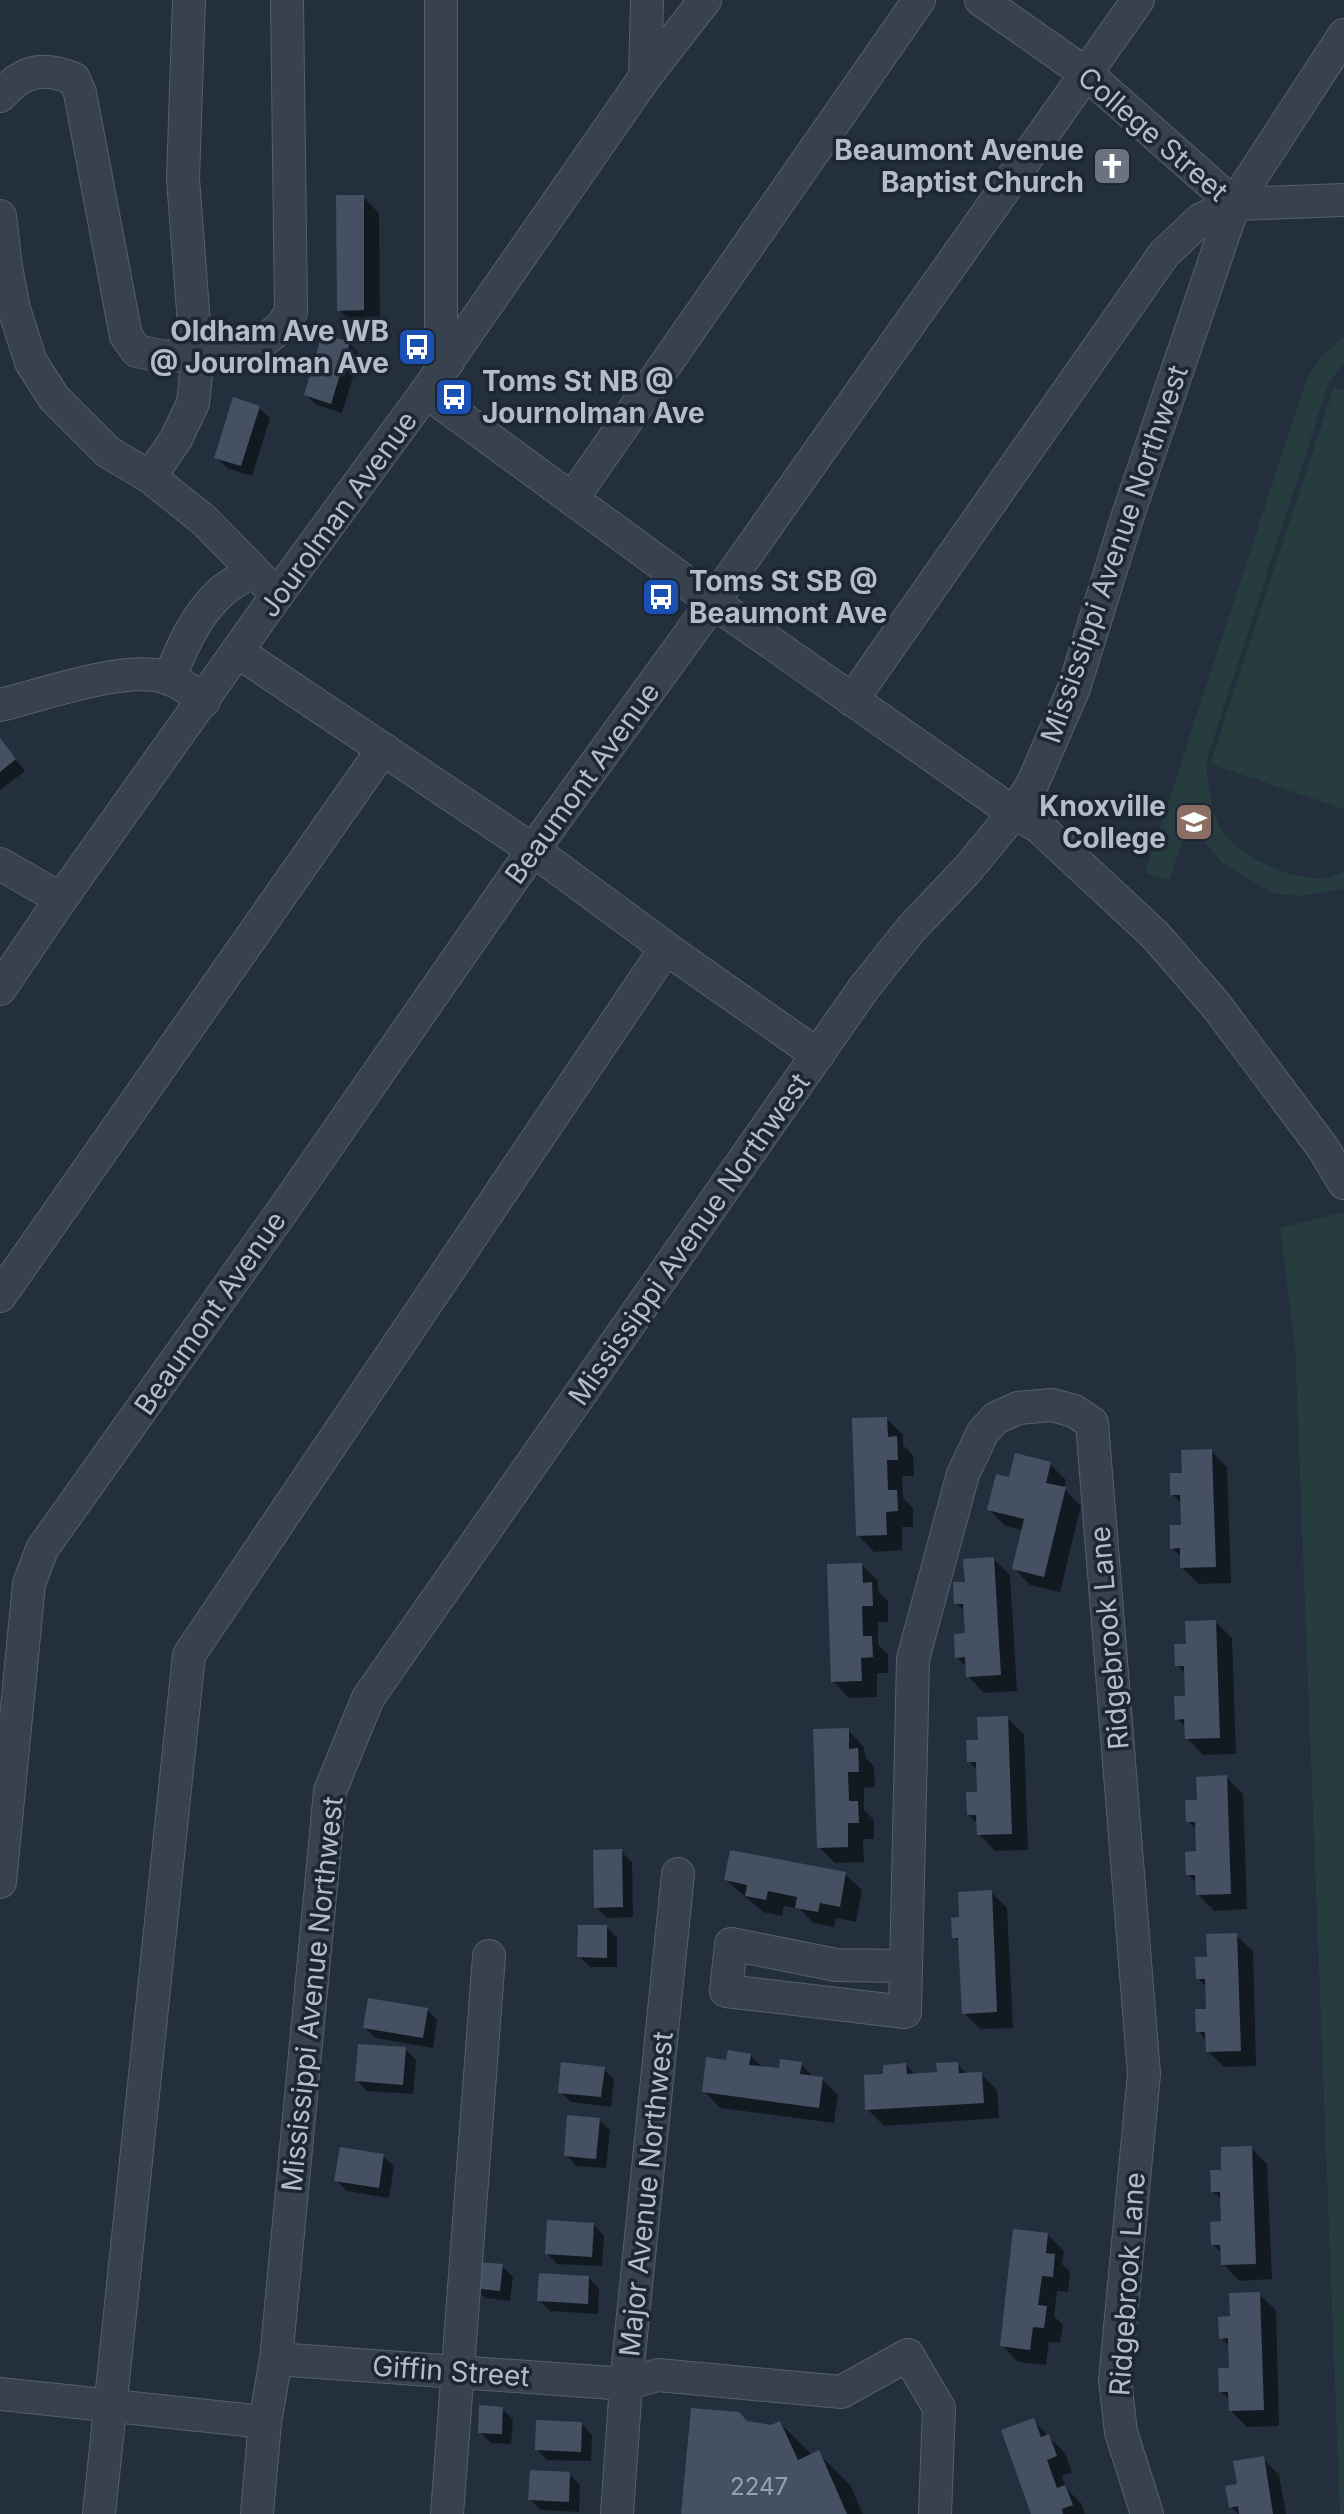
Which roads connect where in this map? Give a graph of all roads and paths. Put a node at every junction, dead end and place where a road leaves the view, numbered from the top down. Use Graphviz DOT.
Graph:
graph roads {
  1 [pos="189,0"];
  2 [pos="287,0"];
  3 [pos="441,0"];
  4 [pos="647,0"];
  5 [pos="705,0"];
  6 [pos="919,0"];
  7 [pos="981,0"];
  8 [pos="1138,0"];
  9 [pos="1344,35"];
  10 [pos="1088,75"];
  11 [pos="645,77"];
  12 [pos="0,96"];
  13 [pos="1344,200"];
  14 [pos="1234,204"];
  15 [pos="1,234"];
  16 [pos="196,352"];
  17 [pos="448,362"];
  18 [pos="426,392"];
  19 [pos="150,477"];
  20 [pos="572,499"];
  21 [pos="253,571"];
  22 [pos="277,595"];
  23 [pos="713,602"];
  24 [pos="238,652"];
  25 [pos="169,679"];
  26 [pos="852,700"];
  27 [pos="204,701"];
  28 [pos="0,705"];
  29 [pos="383,749"];
  30 [pos="1014,813"];
  31 [pos="533,850"];
  32 [pos="0,864"];
  33 [pos="61,899"];
  34 [pos="666,948"];
  35 [pos="0,989"];
  36 [pos="818,1055"];
  37 [pos="1344,1183"];
  38 [pos="0,1296"];
  39 [pos="2,1832"];
  40 [pos="678,1874"];
  41 [pos="0,1882"];
  42 [pos="489,1956"];
  43 [pos="905,1966"];
  44 [pos="276,2359"];
  45 [pos="458,2372"];
  46 [pos="626,2384"];
  47 [pos="0,2394"];
  48 [pos="110,2405"];
  49 [pos="265,2422"];
  50 [pos="99,2514"];
  51 [pos="257,2514"];
  52 [pos="447,2514"];
  53 [pos="617,2514"];
  54 [pos="935,2514"];
  55 [pos="1147,2514"];
  1 -- 16 [label="street"];
  2 -- 16 [label="street"];
  3 -- 17 [label="street"];
  4 -- 11 [label="street"];
  5 -- 11 [label="street, Jourolman Avenue"];
  6 -- 20 [label="street"];
  7 -- 10 [label="street, College Street"];
  8 -- 10 [label="street, Beaumont Avenue"];
  9 -- 14 [label="street, Mississippi Avenue Northwest"];
  10 -- 14 [label="street, College Street"];
  10 -- 23 [label="street, Beaumont Avenue"];
  11 -- 17 [label="street, Jourolman Avenue"];
  12 -- 16 [label="street"];
  13 -- 14 [label="street, College Street"];
  14 -- 26 [label="street"];
  14 -- 30 [label="street, Mississippi Avenue Northwest"];
  15 -- 19 [label="street"];
  16 -- 19 [label="street"];
  17 -- 18 [label="street, Jourolman Avenue"];
  18 -- 20 [label="street"];
  18 -- 22 [label="street, Jourolman Avenue"];
  19 -- 21 [label="street"];
  20 -- 23 [label="street"];
  21 -- 22 [label="street"];
  21 -- 25 [label="street"];
  22 -- 24 [label="street, Jourolman Avenue"];
  23 -- 26 [label="street"];
  23 -- 31 [label="street, Beaumont Avenue"];
  24 -- 27 [label="street, Jourolman Avenue"];
  24 -- 29 [label="street"];
  25 -- 27 [label="street"];
  25 -- 28 [label="street"];
  26 -- 30 [label="street"];
  27 -- 33 [label="street, Jourolman Avenue"];
  29 -- 31 [label="street"];
  29 -- 38 [label="street"];
  30 -- 36 [label="street, Mississippi Avenue Northwest"];
  30 -- 37 [label="street"];
  31 -- 34 [label="street"];
  31 -- 39 [label="street, Beaumont Avenue"];
  32 -- 33 [label="street"];
  33 -- 35 [label="street, Jourolman Avenue"];
  34 -- 36 [label="street"];
  34 -- 48 [label="street"];
  36 -- 44 [label="street, Mississippi Avenue Northwest"];
  39 -- 41 [label="street, Beaumont Avenue"];
  40 -- 46 [label="street, Major Avenue Northwest"];
  42 -- 45 [label="street"];
  43 -- 43 [label="street, Ridgebrook Lane"];
  43 -- 55 [label="street, Ridgebrook Lane"];
  44 -- 45 [label="street, Giffin Street"];
  44 -- 49 [label="street, Mississippi Avenue Northwest"];
  45 -- 46 [label="street, Giffin Street"];
  45 -- 52 [label="street"];
  46 -- 53 [label="street, Major Avenue Northwest"];
  46 -- 54 [label="street, Giffin Street"];
  47 -- 48 [label="street"];
  48 -- 49 [label="street"];
  48 -- 50 [label="street"];
  49 -- 51 [label="street, Mississippi Avenue Northwest"];
}
